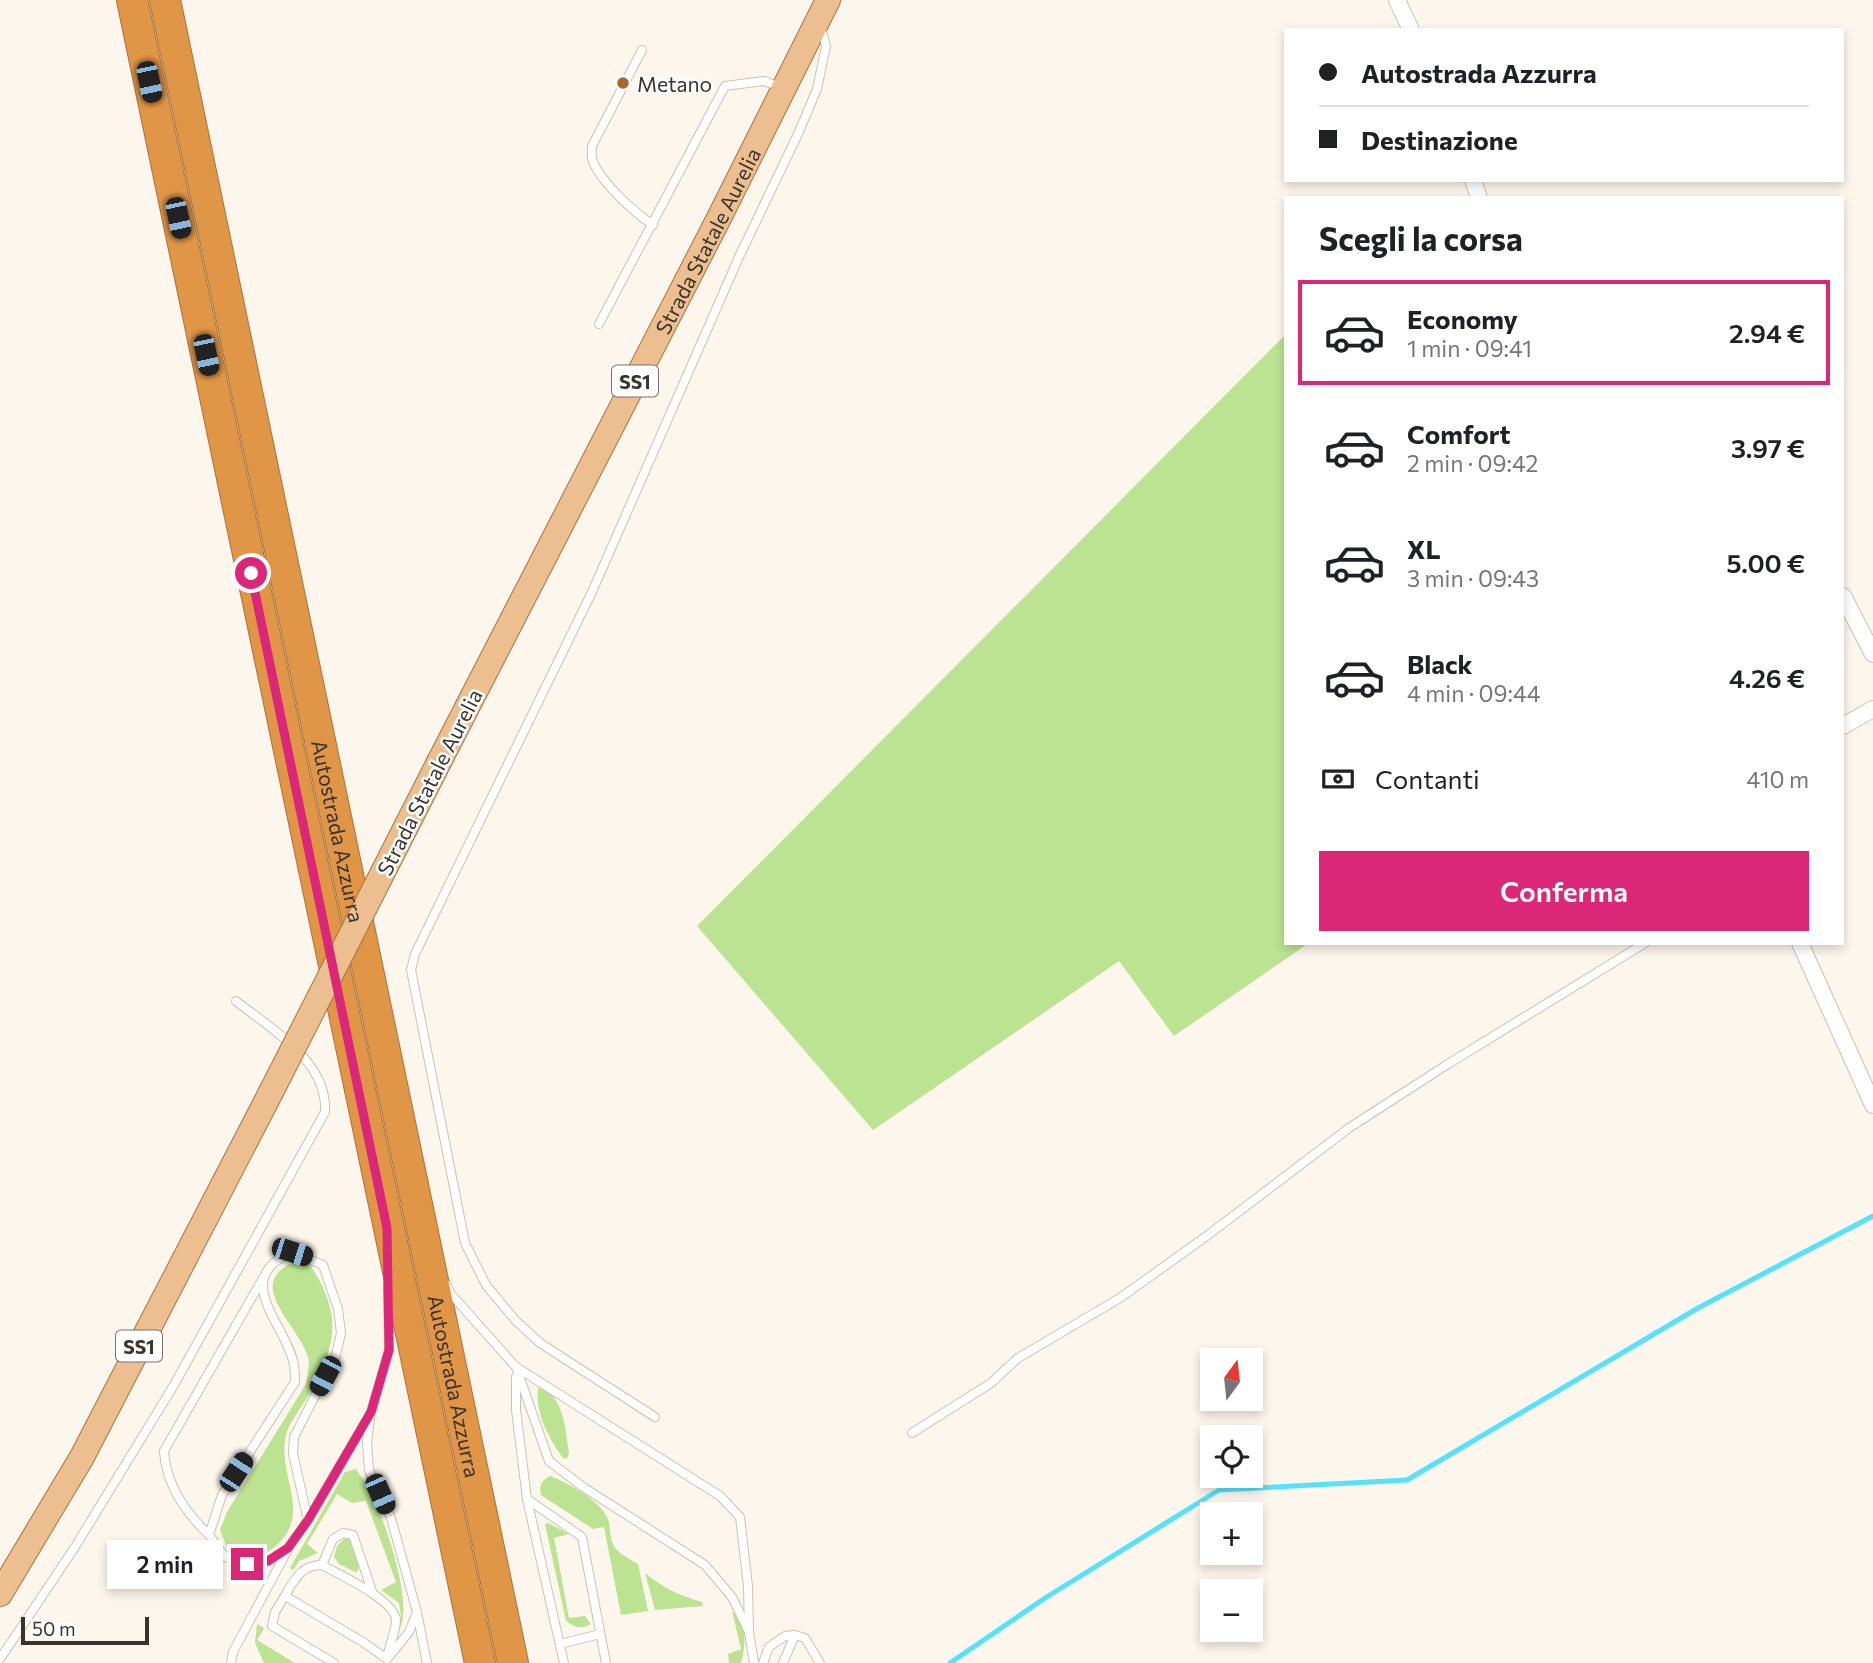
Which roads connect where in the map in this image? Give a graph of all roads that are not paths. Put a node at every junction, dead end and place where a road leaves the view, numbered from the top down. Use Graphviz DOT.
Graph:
graph roads {
  1 [pos="132,0"];
  2 [pos="165,0"];
  3 [pos="1397,0"];
  4 [pos="823,9"];
  5 [pos="1410,28"];
  6 [pos="642,50"];
  7 [pos="783,89"];
  8 [pos="653,225"];
  9 [pos="599,324"];
  10 [pos="1844,598"];
  11 [pos="1873,654"];
  12 [pos="1873,709"];
  13 [pos="1844,725"];
  14 [pos="1642,945"];
  15 [pos="1801,945"];
  16 [pos="236,1001"];
  17 [pos="1873,1105"];
  18 [pos="417,1209"];
  19 [pos="387,1228"];
  20 [pos="388,1268"];
  21 [pos="440,1269"];
  22 [pos="266,1273"];
  23 [pos="445,1281"];
  24 [pos="388,1282"];
  25 [pos="516,1367"];
  26 [pos="371,1412"];
  27 [pos="655,1418"];
  28 [pos="912,1433"];
  29 [pos="527,1499"];
  30 [pos="308,1520"];
  31 [pos="209,1535"];
  32 [pos="288,1548"];
  33 [pos="322,1565"];
  34 [pos="0,1594"];
  35 [pos="373,1594"];
  36 [pos="285,1596"];
  37 [pos="417,1612"];
  38 [pos="749,1632"];
  39 [pos="600,1634"];
  40 [pos="795,1635"];
  41 [pos="560,1644"];
  42 [pos="0,1659"];
  43 [pos="386,1661"];
  44 [pos="231,1663"];
  45 [pos="334,1663"];
  46 [pos="427,1663"];
  47 [pos="480,1663"];
  48 [pos="513,1663"];
  49 [pos="564,1663"];
  50 [pos="606,1663"];
  51 [pos="754,1663"];
  52 [pos="763,1663"];
  53 [pos="783,1663"];
  54 [pos="820,1663"];
  1 -- 19 [label="highway, Autostrada Azzurra"];
  2 -- 18 [label="highway, Autostrada Azzurra"];
  3 -- 5 [label="street"];
  4 -- 7 [label="main road, Strada Statale Aurelia / SS1"];
  4 -- 27 [label="lane"];
  6 -- 8 [label="lane"];
  7 -- 8 [label="lane"];
  7 -- 34 [label="main road, Strada Statale Aurelia / SS1, bridge"];
  8 -- 9 [label="lane"];
  10 -- 11 [label="street"];
  12 -- 13 [label="street"];
  14 -- 28 [label="lane"];
  15 -- 17 [label="street"];
  16 -- 42 [label="lane"];
  18 -- 21 [label="lane"];
  18 -- 48 [label="highway, Autostrada Azzurra"];
  19 -- 20 [label="lane"];
  19 -- 47 [label="highway, Autostrada Azzurra"];
  22 -- 30 [label="lane"];
  22 -- 31 [label="lane"];
  22 -- 31 [label="lane"];
  23 -- 25 [label="lane"];
  24 -- 26 [label="lane"];
  25 -- 29 [label="lane"];
  25 -- 38 [label="lane"];
  25 -- 38 [label="lane"];
  26 -- 30 [label="lane"];
  26 -- 37 [label="lane"];
  29 -- 39 [label="lane"];
  29 -- 41 [label="lane"];
  30 -- 32 [label="lane"];
  31 -- 32 [label="lane"];
  32 -- 44 [label="lane"];
  33 -- 35 [label="lane"];
  33 -- 35 [label="lane"];
  33 -- 36 [label="lane"];
  35 -- 43 [label="lane"];
  36 -- 43 [label="lane"];
  36 -- 45 [label="lane"];
  37 -- 43 [label="lane"];
  37 -- 46 [label="lane"];
  38 -- 51 [label="lane"];
  39 -- 41 [label="lane"];
  39 -- 50 [label="lane"];
  40 -- 52 [label="lane"];
  40 -- 53 [label="lane"];
  40 -- 54 [label="lane"];
  41 -- 49 [label="lane"];
}
